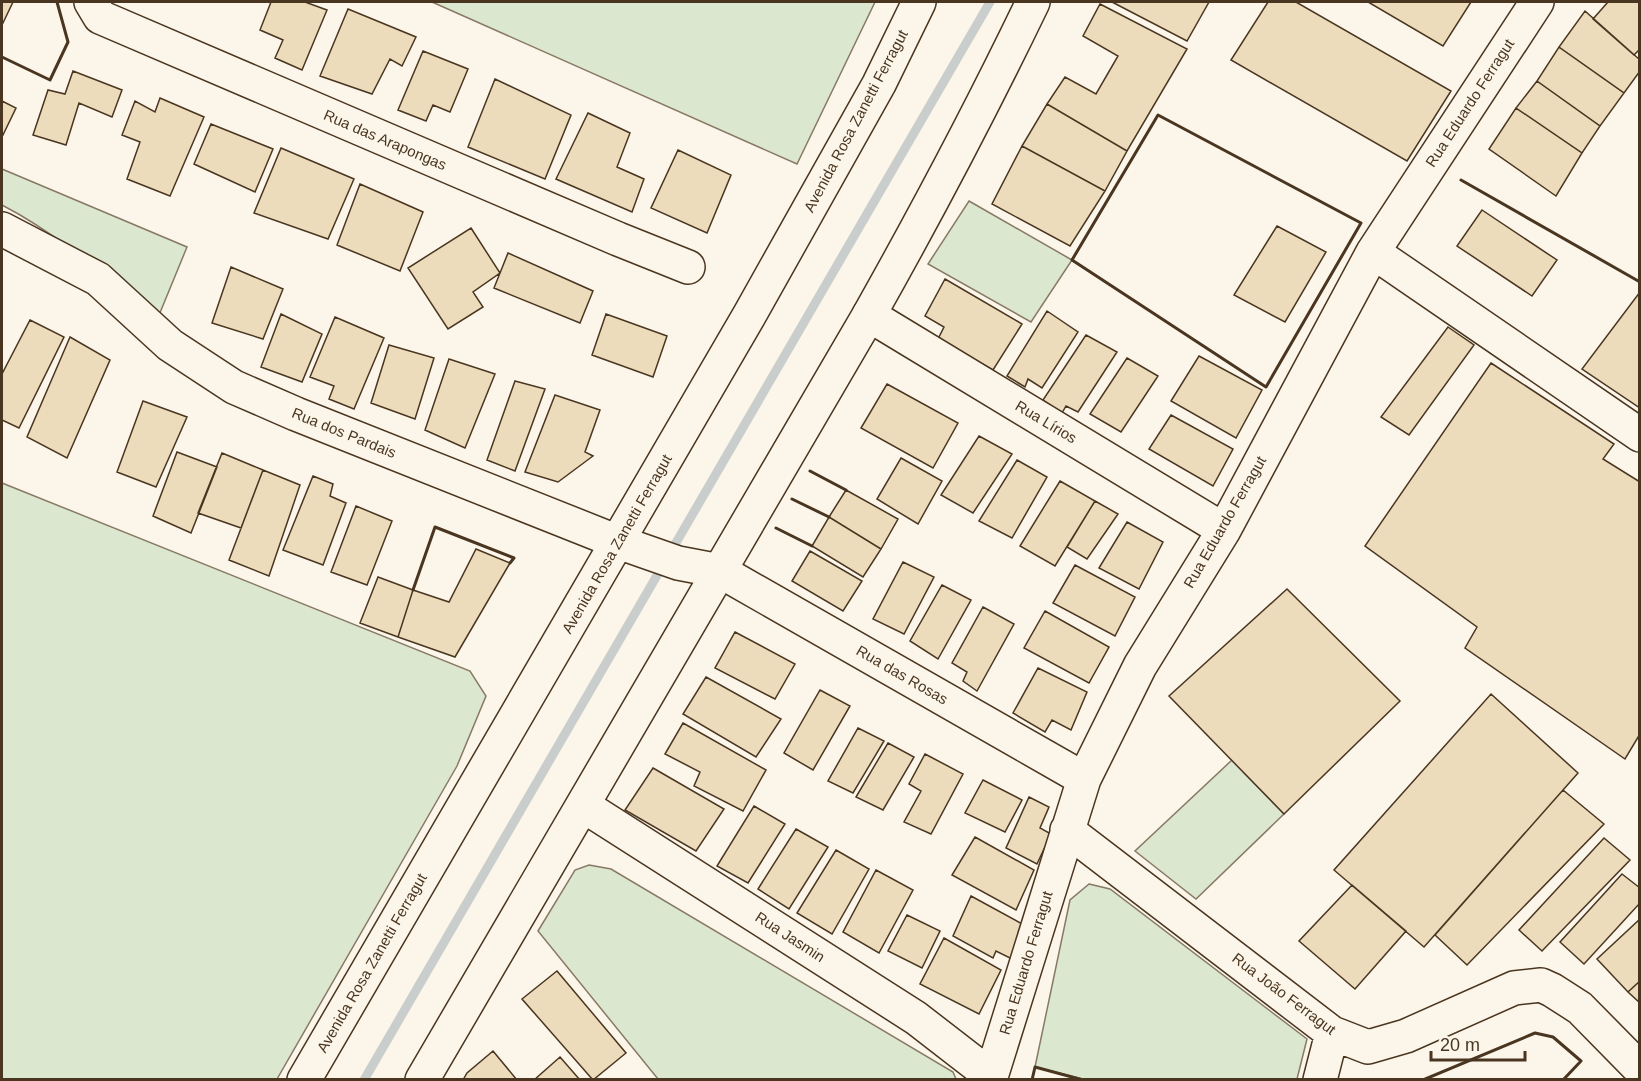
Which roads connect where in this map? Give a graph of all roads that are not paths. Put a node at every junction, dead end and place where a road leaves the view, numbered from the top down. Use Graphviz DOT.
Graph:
graph roads {
  1 [pos="91,2"];
  2 [pos="919,2"];
  3 [pos="1033,2"];
  4 [pos="1537,2"];
  5 [pos="2,229"];
  6 [pos="1373,252"];
  7 [pos="688,267"];
  8 [pos="869,315"];
  9 [pos="1640,435"];
  10 [pos="1224,530"];
  11 [pos="618,543"];
  12 [pos="720,571"];
  13 [pos="1084,779"];
  14 [pos="584,806"];
  15 [pos="1067,830"];
  16 [pos="1332,1033"];
  17 [pos="1640,1069"];
  18 [pos="990,1078"];
  19 [pos="304,1080"];
  20 [pos="422,1080"];
  21 [pos="1320,1080"];
  1 -- 7 [label="street, Rua das Arapongas"];
  2 -- 11 [label="street, Avenida Rosa Zanetti Ferragut"];
  3 -- 8 [label="street"];
  4 -- 6 [label="street, Rua Eduardo Ferragut"];
  5 -- 11 [label="street, Rua dos Pardais"];
  6 -- 9 [label="street"];
  6 -- 10 [label="street, Rua Eduardo Ferragut"];
  8 -- 10 [label="street, Rua Lírios"];
  8 -- 12 [label="street"];
  10 -- 13 [label="street, Rua Eduardo Ferragut"];
  11 -- 12 [label="street, Rua dos Pardais"];
  11 -- 19 [label="street, Avenida Rosa Zanetti Ferragut"];
  12 -- 13 [label="street, Rua das Rosas"];
  12 -- 14 [label="street"];
  13 -- 15 [label="street, Rua Eduardo Ferragut"];
  14 -- 18 [label="street, Rua Jasmin"];
  14 -- 20 [label="street"];
  15 -- 16 [label="street, Rua João Ferragut"];
  15 -- 18 [label="street, Rua Eduardo Ferragut"];
  16 -- 17 [label="street, Rua João Ferragut"];
  16 -- 21 [label="street"];
}
